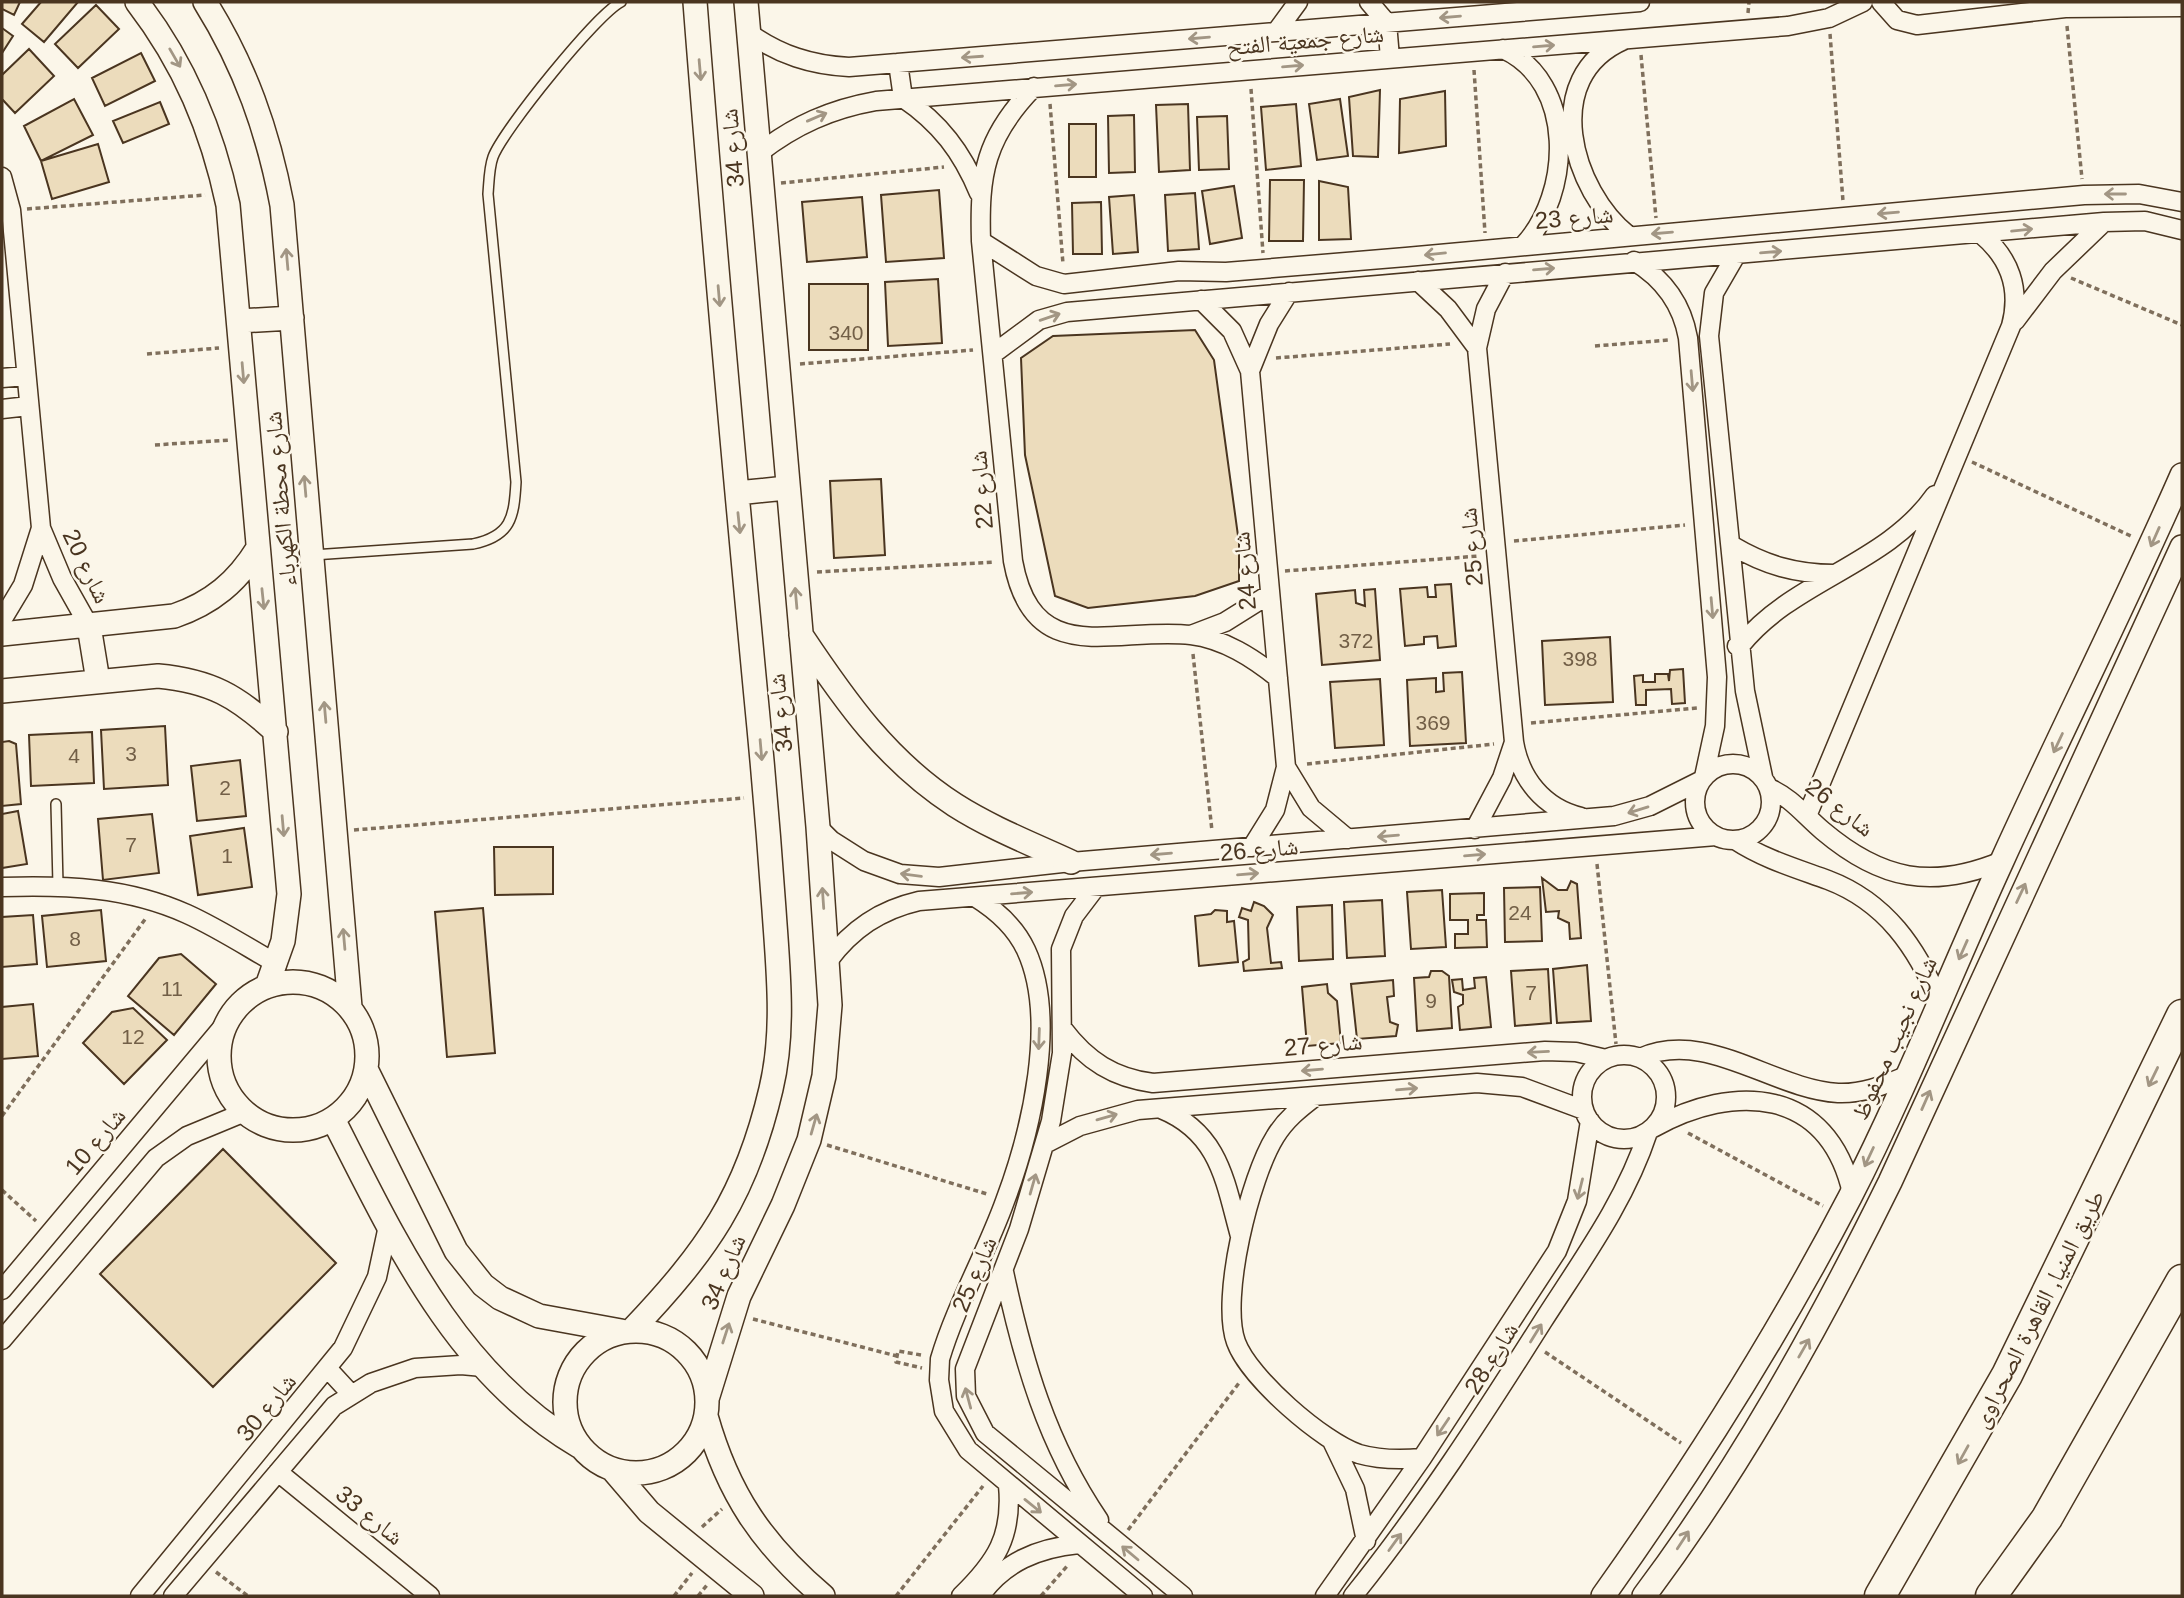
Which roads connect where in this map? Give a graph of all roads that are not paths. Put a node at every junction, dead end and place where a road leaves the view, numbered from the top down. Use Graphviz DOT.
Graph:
graph roads {
  1 [pos="137,2"];
  2 [pos="205,2"];
  3 [pos="621,2"];
  4 [pos="695,2"];
  5 [pos="746,2"];
  6 [pos="1298,2"];
  7 [pos="1369,2"];
  8 [pos="1640,2"];
  9 [pos="1863,2"];
  10 [pos="1881,2"];
  11 [pos="2182,7"];
  12 [pos="1387,23"];
  13 [pos="1276,32"];
  14 [pos="749,33"];
  15 [pos="1633,38"];
  16 [pos="1503,49"];
  17 [pos="1390,58"];
  18 [pos="898,63"];
  19 [pos="1042,86"];
  20 [pos="902,98"];
  21 [pos="1566,142"];
  22 [pos="759,153"];
  23 [pos="2,177"];
  24 [pos="979,193"];
  25 [pos="2176,200"];
  26 [pos="2104,222"];
  27 [pos="2174,227"];
  28 [pos="1981,234"];
  29 [pos="1629,236"];
  30 [pos="981,241"];
  31 [pos="1523,246"];
  32 [pos="1736,255"];
  33 [pos="1633,261"];
  34 [pos="1342,262"];
  35 [pos="1505,273"];
  36 [pos="1110,278"];
  37 [pos="1418,281"];
  38 [pos="1345,287"];
  39 [pos="1289,292"];
  40 [pos="1201,300"];
  41 [pos="1114,307"];
  42 [pos="292,318"];
  43 [pos="239,321"];
  44 [pos="2011,327"];
  45 [pos="1475,345"];
  46 [pos="1689,345"];
  47 [pos="1711,350"];
  48 [pos="993,351"];
  49 [pos="1252,365"];
  50 [pos="26,376"];
  51 [pos="2,378"];
  52 [pos="29,406"];
  53 [pos="2,408"];
  54 [pos="1949,475"];
  55 [pos="2182,475"];
  56 [pos="786,488"];
  57 [pos="737,493"];
  58 [pos="41,528"];
  59 [pos="1733,546"];
  60 [pos="2182,547"];
  61 [pos="258,548"];
  62 [pos="311,555"];
  63 [pos="1834,574"];
  64 [pos="1270,594"];
  65 [pos="2,620"];
  66 [pos="2115,622"];
  67 [pos="89,626"];
  68 [pos="799,632"];
  69 [pos="2,634"];
  70 [pos="1191,635"];
  71 [pos="2142,636"];
  72 [pos="1741,645"];
  73 [pos="1715,648"];
  74 [pos="1278,678"];
  75 [pos="98,681"];
  76 [pos="2,691"];
  77 [pos="276,732"];
  78 [pos="1513,733"];
  79 [pos="1286,766"];
  80 [pos="1702,779"];
  81 [pos="1766,782"];
  82 [pos="56,804"];
  83 [pos="1807,816"];
  84 [pos="1588,819"];
  85 [pos="818,827"];
  86 [pos="1475,829"];
  87 [pos="1419,833"];
  88 [pos="1716,836"];
  89 [pos="1348,839"];
  90 [pos="1735,840"];
  91 [pos="1252,847"];
  92 [pos="1422,860"];
  93 [pos="2001,861"];
  94 [pos="1071,862"];
  95 [pos="939,877"];
  96 [pos="58,885"];
  97 [pos="2,887"];
  98 [pos="1096,887"];
  99 [pos="975,897"];
  100 [pos="939,900"];
  101 [pos="828,961"];
  102 [pos="277,964"];
  103 [pos="267,986"];
  104 [pos="1061,999"];
  105 [pos="1038,1000"];
  106 [pos="1940,1003"];
  107 [pos="350,1007"];
  108 [pos="2182,1015"];
  109 [pos="226,1023"];
  110 [pos="1063,1029"];
  111 [pos="1474,1056"];
  112 [pos="1611,1057"];
  113 [pos="1640,1058"];
  114 [pos="366,1069"];
  115 [pos="1906,1076"];
  116 [pos="1153,1083"];
  117 [pos="1477,1083"];
  118 [pos="1316,1096"];
  119 [pos="1157,1108"];
  120 [pos="245,1112"];
  121 [pos="1587,1116"];
  122 [pos="332,1119"];
  123 [pos="1656,1127"];
  124 [pos="1045,1144"];
  125 [pos="1852,1193"];
  126 [pos="388,1226"];
  127 [pos="1241,1240"];
  128 [pos="1004,1272"];
  129 [pos="2182,1280"];
  130 [pos="2,1290"];
  131 [pos="955,1320"];
  132 [pos="978,1329"];
  133 [pos="626,1330"];
  134 [pos="2,1340"];
  135 [pos="1500,1342"];
  136 [pos="1526,1349"];
  137 [pos="484,1367"];
  138 [pos="328,1369"];
  139 [pos="351,1394"];
  140 [pos="706,1408"];
  141 [pos="1332,1441"];
  142 [pos="579,1446"];
  143 [pos="1422,1458"];
  144 [pos="613,1470"];
  145 [pos="278,1472"];
  146 [pos="1008,1485"];
  147 [pos="1682,1485"];
  148 [pos="1707,1503"];
  149 [pos="1114,1539"];
  150 [pos="1366,1541"];
  151 [pos="1081,1545"];
  152 [pos="983,1586"];
  153 [pos="1330,1594"];
  154 [pos="140,1596"];
  155 [pos="173,1596"];
  156 [pos="430,1596"];
  157 [pos="752,1596"];
  158 [pos="823,1596"];
  159 [pos="961,1596"];
  160 [pos="1143,1596"];
  161 [pos="1183,1596"];
  162 [pos="1353,1596"];
  163 [pos="1603,1596"];
  164 [pos="1644,1596"];
  165 [pos="1880,1596"];
  166 [pos="1991,1596"];
  1 -- 43 [label="street, شارع محطة الكهرباء, one-way"];
  42 -- 2 [label="street, شارع محطة الكهرباء, one-way"];
  3 -- 62 [label="lane"];
  4 -- 57 [label="street, شارع 34, one-way"];
  5 -- 14 [label="street, شارع 34"];
  6 -- 13 [label="street"];
  7 -- 12 [label="street"];
  8 -- 12 [label="street, شارع جمعية الفتح, one-way"];
  9 -- 15 [label="street, شارع جمعية الفتح"];
  10 -- 11 [label="street"];
  12 -- 13 [label="street, شارع جمعية الفتح"];
  12 -- 17 [label="street"];
  13 -- 18 [label="street, شارع جمعية الفتح, one-way"];
  14 -- 18 [label="street, شارع جمعية الفتح"];
  14 -- 22 [label="street, شارع 34"];
  16 -- 15 [label="street, شارع جمعية الفتح, one-way"];
  15 -- 21 [label="street"];
  16 -- 17 [label="street, شارع جمعية الفتح"];
  16 -- 21 [label="street"];
  19 -- 17 [label="street, شارع جمعية الفتح, one-way"];
  18 -- 20 [label="street"];
  19 -- 20 [label="street, شارع جمعية الفتح"];
  19 -- 24 [label="street, شارع 22"];
  22 -- 20 [label="street, شارع جمعية الفتح, one-way"];
  20 -- 24 [label="street, شارع 22"];
  21 -- 29 [label="street"];
  21 -- 31 [label="street"];
  22 -- 56 [label="street, شارع 34"];
  23 -- 50 [label="street, شارع 20"];
  24 -- 30 [label="street, شارع 22"];
  25 -- 27 [label="street"];
  25 -- 29 [label="street, شارع 23, one-way"];
  26 -- 27 [label="street, شارع 23"];
  28 -- 26 [label="street, شارع 23, one-way"];
  26 -- 44 [label="street"];
  32 -- 28 [label="street, شارع 23, one-way"];
  28 -- 44 [label="street"];
  29 -- 31 [label="street, شارع 23"];
  30 -- 36 [label="street, شارع 23"];
  30 -- 48 [label="street, شارع 22"];
  31 -- 34 [label="street, شارع 23, one-way"];
  32 -- 33 [label="street, شارع 23"];
  32 -- 47 [label="street"];
  35 -- 33 [label="street, شارع 23, one-way"];
  33 -- 46 [label="street"];
  34 -- 36 [label="street, شارع 23"];
  34 -- 38 [label="street"];
  35 -- 37 [label="street, شارع 23"];
  35 -- 45 [label="street, شارع 25"];
  36 -- 41 [label="street"];
  37 -- 38 [label="street, شارع 23"];
  37 -- 45 [label="street"];
  38 -- 39 [label="street, شارع 23"];
  39 -- 40 [label="street, شارع 23"];
  39 -- 49 [label="street, شارع 24"];
  40 -- 41 [label="street, شارع 23"];
  40 -- 49 [label="street, شارع 24"];
  48 -- 41 [label="street, شارع 23, one-way"];
  42 -- 43 [label="street"];
  62 -- 42 [label="street, شارع محطة الكهرباء, one-way"];
  43 -- 61 [label="street, شارع محطة الكهرباء, one-way"];
  44 -- 54 [label="street"];
  45 -- 78 [label="street, شارع 25"];
  46 -- 47 [label="street"];
  46 -- 73 [label="street, one-way"];
  47 -- 59 [label="street"];
  48 -- 70 [label="street, شارع 22"];
  49 -- 64 [label="street, شارع 24"];
  50 -- 51 [label="street"];
  50 -- 52 [label="street, شارع 20"];
  52 -- 53 [label="street"];
  52 -- 58 [label="street, شارع 20"];
  54 -- 63 [label="street"];
  54 -- 83 [label="street"];
  55 -- 66 [label="street, شارع نجيب محفوظ, one-way"];
  56 -- 57 [label="street"];
  68 -- 56 [label="street, شارع 34, one-way"];
  57 -- 133 [label="street, شارع 34, one-way"];
  58 -- 65 [label="street, شارع 20"];
  58 -- 67 [label="street, شارع 20"];
  59 -- 63 [label="street"];
  59 -- 72 [label="street"];
  60 -- 71 [label="street"];
  61 -- 67 [label="street"];
  61 -- 77 [label="street, شارع محطة الكهرباء, one-way"];
  107 -- 62 [label="street, شارع محطة الكهرباء, one-way"];
  63 -- 72 [label="street"];
  64 -- 70 [label="street, شارع 22"];
  64 -- 74 [label="street, شارع 24"];
  66 -- 71 [label="street"];
  66 -- 93 [label="street, شارع نجيب محفوظ, one-way"];
  67 -- 69 [label="street"];
  67 -- 75 [label="street"];
  68 -- 85 [label="street, شارع 34"];
  68 -- 94 [label="street"];
  70 -- 74 [label="street, شارع 22"];
  148 -- 71 [label="street, one-way"];
  72 -- 73 [label="street"];
  72 -- 81 [label="street"];
  73 -- 80 [label="street"];
  74 -- 79 [label="street, شارع 24"];
  75 -- 76 [label="street"];
  75 -- 77 [label="street"];
  77 -- 102 [label="street, شارع محطة الكهرباء, one-way"];
  78 -- 84 [label="street, شارع 25"];
  78 -- 86 [label="street, شارع 25"];
  79 -- 89 [label="street, شارع 24"];
  79 -- 91 [label="street, شارع 24"];
  80 -- 81 [label="street"];
  80 -- 84 [label="street, شارع 26, one-way"];
  80 -- 88 [label="street"];
  81 -- 83 [label="street, شارع 26"];
  81 -- 90 [label="street"];
  82 -- 96 [label="lane"];
  83 -- 93 [label="street, شارع 26"];
  84 -- 86 [label="street, شارع 26"];
  95 -- 85 [label="street, شارع 26, one-way"];
  101 -- 85 [label="street, شارع 34, one-way"];
  86 -- 87 [label="street, شارع 26"];
  87 -- 89 [label="street, شارع 26, one-way"];
  87 -- 92 [label="street"];
  88 -- 90 [label="street"];
  92 -- 88 [label="street, شارع 26, one-way"];
  89 -- 91 [label="street, شارع 26"];
  90 -- 106 [label="street"];
  91 -- 94 [label="street, شارع 26, one-way"];
  98 -- 92 [label="street, شارع 26, one-way"];
  93 -- 106 [label="street, شارع نجيب محفوظ, one-way"];
  94 -- 95 [label="street, شارع 26"];
  95 -- 100 [label="street"];
  96 -- 97 [label="street"];
  96 -- 102 [label="street"];
  99 -- 98 [label="street, شارع 26, one-way"];
  98 -- 104 [label="street, شارع 25"];
  99 -- 100 [label="street, شارع 26"];
  99 -- 105 [label="street, شارع 25"];
  100 -- 101 [label="street, شارع 26"];
  140 -- 101 [label="street, شارع 34, one-way"];
  102 -- 103 [label="street, شارع محطة الكهرباء"];
  103 -- 107 [label="street"];
  103 -- 109 [label="street"];
  104 -- 105 [label="street"];
  104 -- 110 [label="street, شارع 25"];
  105 -- 131 [label="street, شارع 25, one-way"];
  106 -- 115 [label="street, شارع نجيب محفوظ"];
  107 -- 114 [label="street"];
  108 -- 165 [label="highway, طريق المنيا, القاهرة الصحراوى, one-way"];
  109 -- 120 [label="street"];
  109 -- 130 [label="street, شارع 10"];
  110 -- 116 [label="street, شارع 27"];
  110 -- 124 [label="street, شارع 25"];
  112 -- 111 [label="street, شارع 27, one-way"];
  111 -- 116 [label="street, شارع 27, one-way"];
  111 -- 117 [label="street"];
  112 -- 113 [label="street"];
  112 -- 121 [label="street"];
  113 -- 115 [label="street"];
  113 -- 123 [label="street"];
  114 -- 122 [label="street"];
  114 -- 133 [label="street"];
  115 -- 125 [label="street, شارع نجيب محفوظ, one-way"];
  116 -- 119 [label="street"];
  118 -- 117 [label="street, شارع 27, one-way"];
  117 -- 121 [label="street, شارع 27"];
  118 -- 119 [label="street, شارع 27"];
  118 -- 127 [label="street"];
  124 -- 119 [label="street, شارع 27, one-way"];
  119 -- 127 [label="street"];
  120 -- 122 [label="street"];
  120 -- 134 [label="street"];
  121 -- 123 [label="street"];
  121 -- 135 [label="street, شارع 28, one-way"];
  122 -- 126 [label="street"];
  123 -- 125 [label="street"];
  136 -- 123 [label="street, شارع 28, one-way"];
  128 -- 124 [label="street, شارع 25, one-way"];
  125 -- 147 [label="street, شارع نجيب محفوظ"];
  126 -- 137 [label="street"];
  126 -- 138 [label="street, شارع 30"];
  127 -- 141 [label="street"];
  128 -- 132 [label="street, شارع 25"];
  128 -- 149 [label="street"];
  129 -- 166 [label="highway"];
  131 -- 132 [label="street"];
  131 -- 146 [label="street, شارع 25"];
  149 -- 132 [label="street, شارع 25, one-way"];
  133 -- 140 [label="street"];
  133 -- 142 [label="street"];
  135 -- 136 [label="street"];
  135 -- 143 [label="street, شارع 28, one-way"];
  162 -- 136 [label="street, شارع 28, one-way"];
  137 -- 139 [label="street, شارع 30"];
  137 -- 142 [label="street"];
  138 -- 139 [label="street"];
  138 -- 154 [label="street, شارع 30"];
  139 -- 145 [label="street, شارع 30"];
  140 -- 144 [label="street"];
  140 -- 158 [label="street"];
  141 -- 143 [label="street"];
  141 -- 150 [label="street"];
  142 -- 144 [label="street"];
  143 -- 150 [label="street, شارع 28"];
  144 -- 157 [label="street"];
  145 -- 155 [label="street, شارع 30"];
  145 -- 156 [label="street, شارع 33"];
  146 -- 151 [label="street, شارع 25, one-way"];
  146 -- 152 [label="street"];
  147 -- 148 [label="street"];
  147 -- 163 [label="street, شارع نجيب محفوظ"];
  164 -- 148 [label="street, one-way"];
  161 -- 149 [label="street, شارع 25, one-way"];
  150 -- 153 [label="street, شارع 28"];
  151 -- 152 [label="street"];
  151 -- 160 [label="street, شارع 25"];
  152 -- 159 [label="street"];
}
